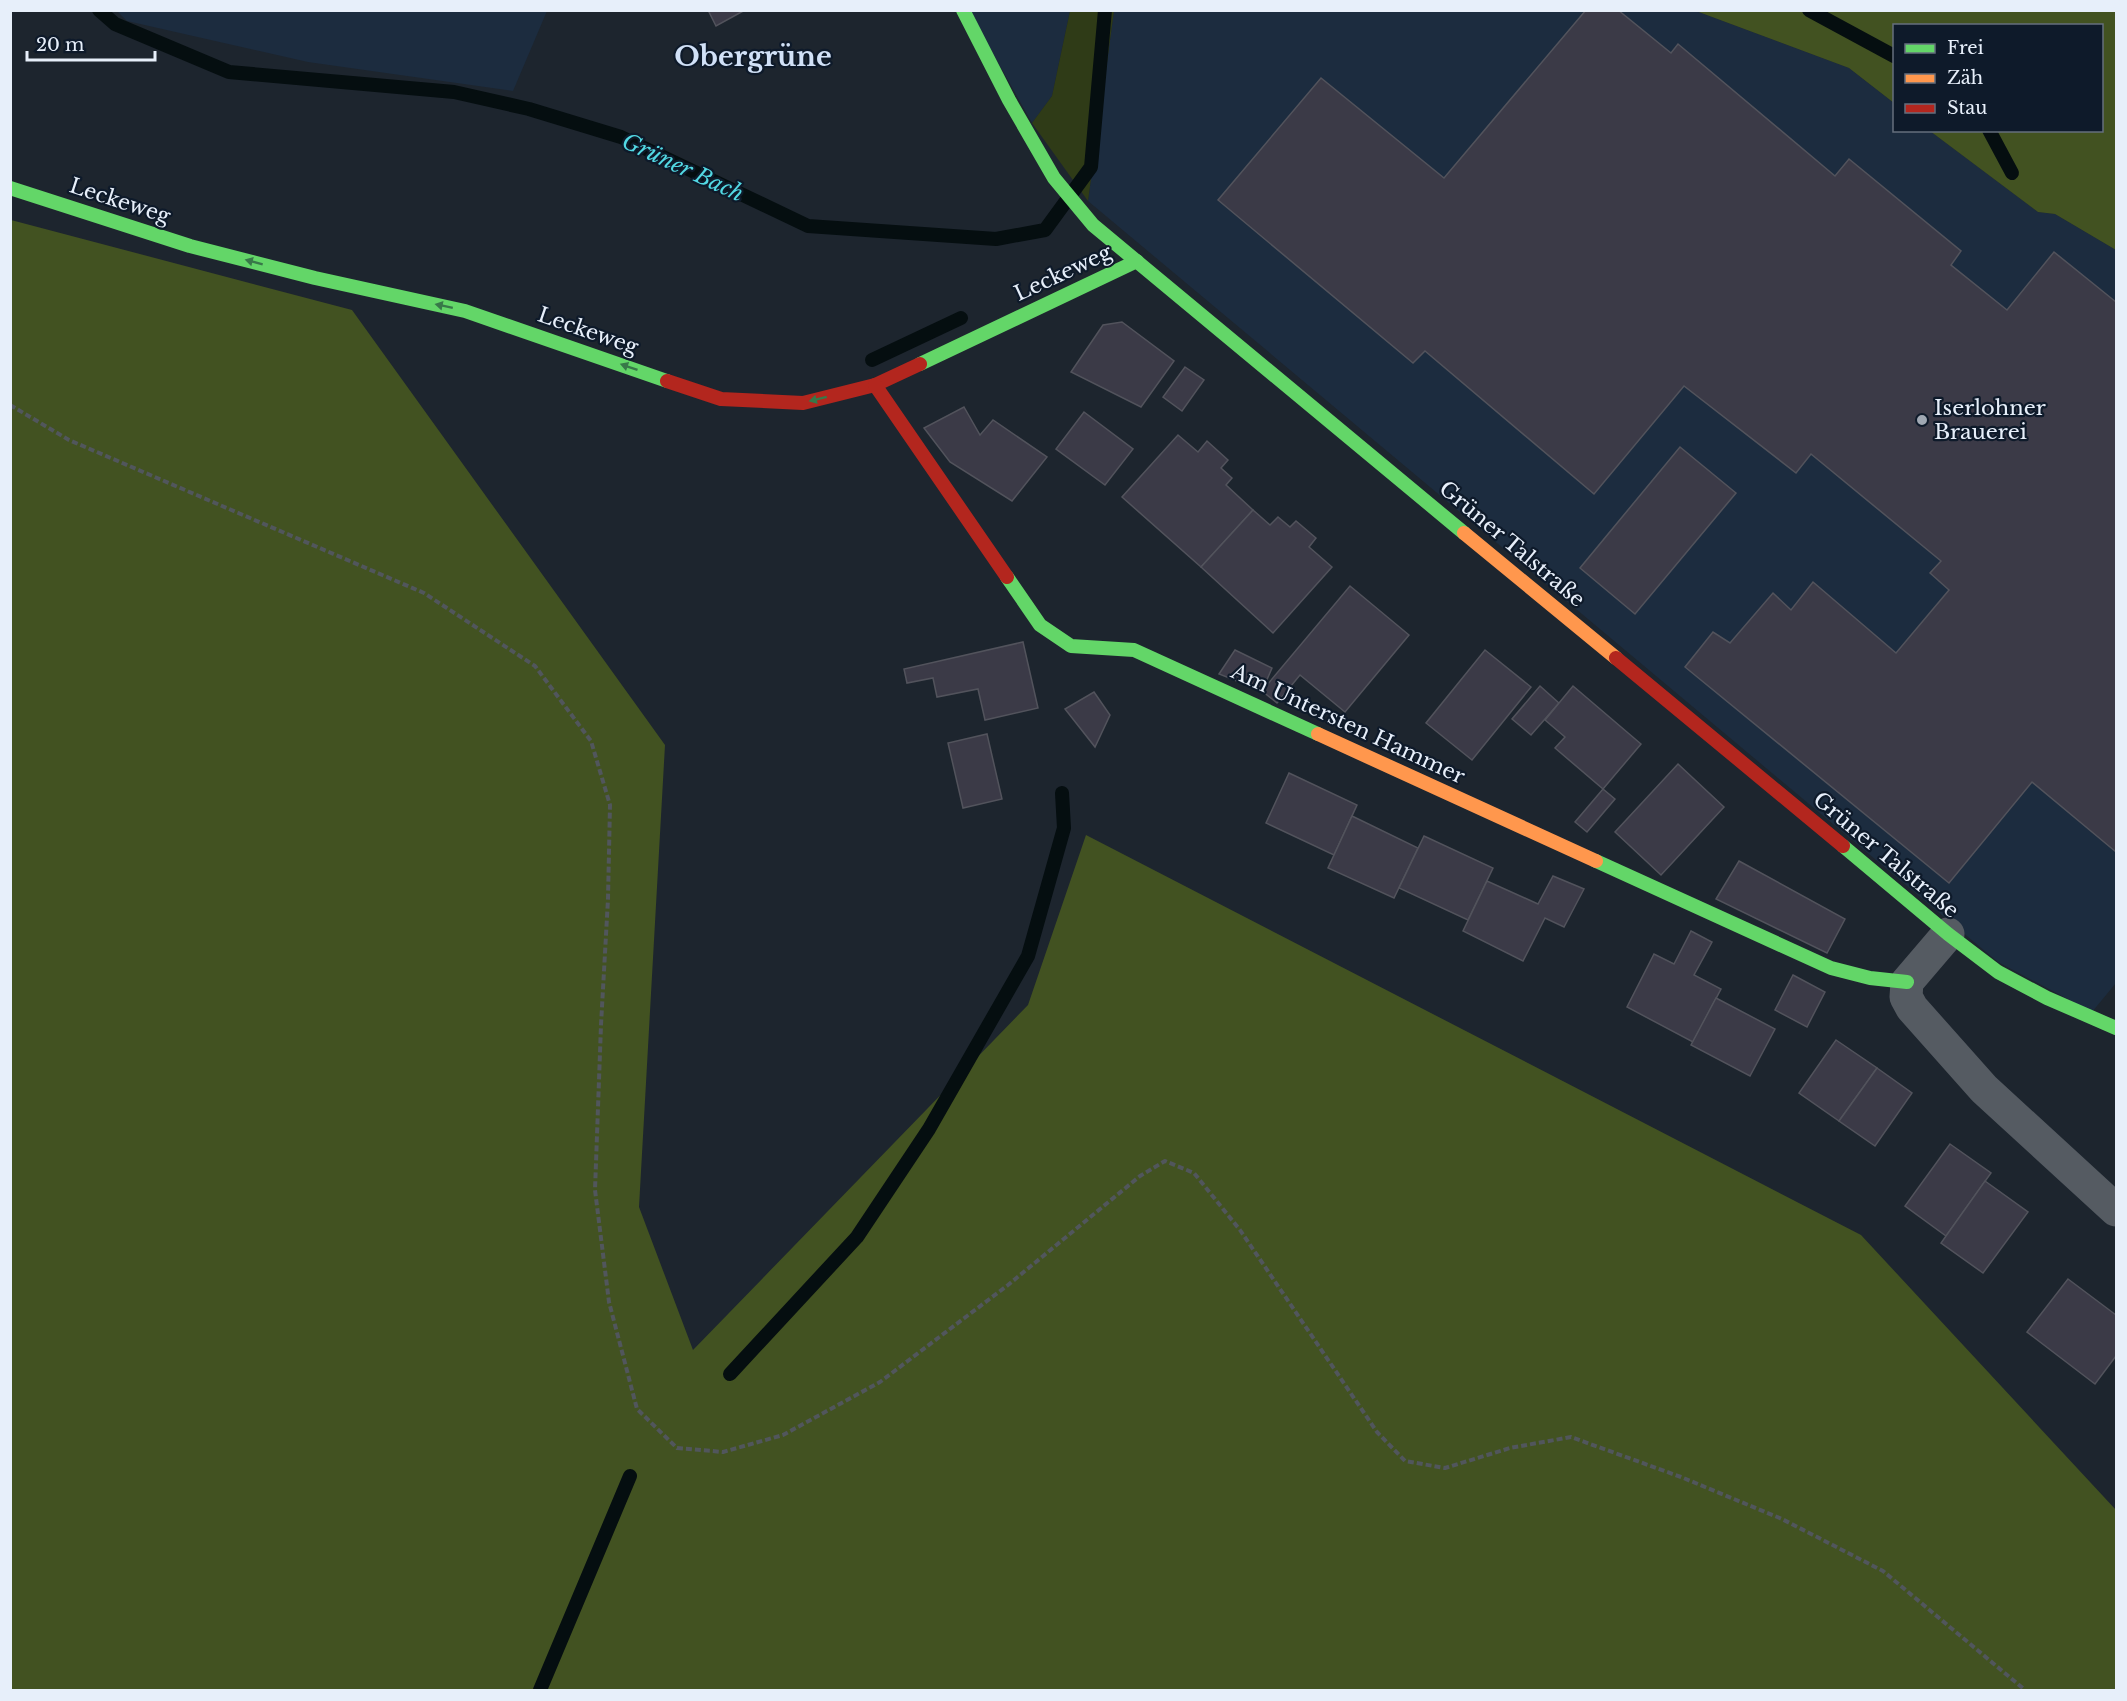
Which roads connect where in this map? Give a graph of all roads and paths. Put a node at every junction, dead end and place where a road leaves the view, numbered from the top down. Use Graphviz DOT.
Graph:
graph roads {
  1 [pos="963,10"];
  2 [pos="10,188"];
  3 [pos="1137,261"];
  4 [pos="875,385"];
  5 [pos="10,405"];
  6 [pos="1947,934"];
  7 [pos="1907,982"];
  8 [pos="2116,1028"];
  9 [pos="2116,1210"];
  10 [pos="2025,1690"];
  1 -- 3 [label="street, Grüner Talstraße"];
  4 -- 2 [label="street, Leckeweg, one-way"];
  3 -- 4 [label="street, Leckeweg"];
  3 -- 6 [label="street, Grüner Talstraße"];
  4 -- 7 [label="street, Am Untersten Hammer"];
  5 -- 10 [label="path"];
  6 -- 7 [label="street"];
  6 -- 8 [label="street, Grüner Talstraße"];
  7 -- 9 [label="street"];
}
